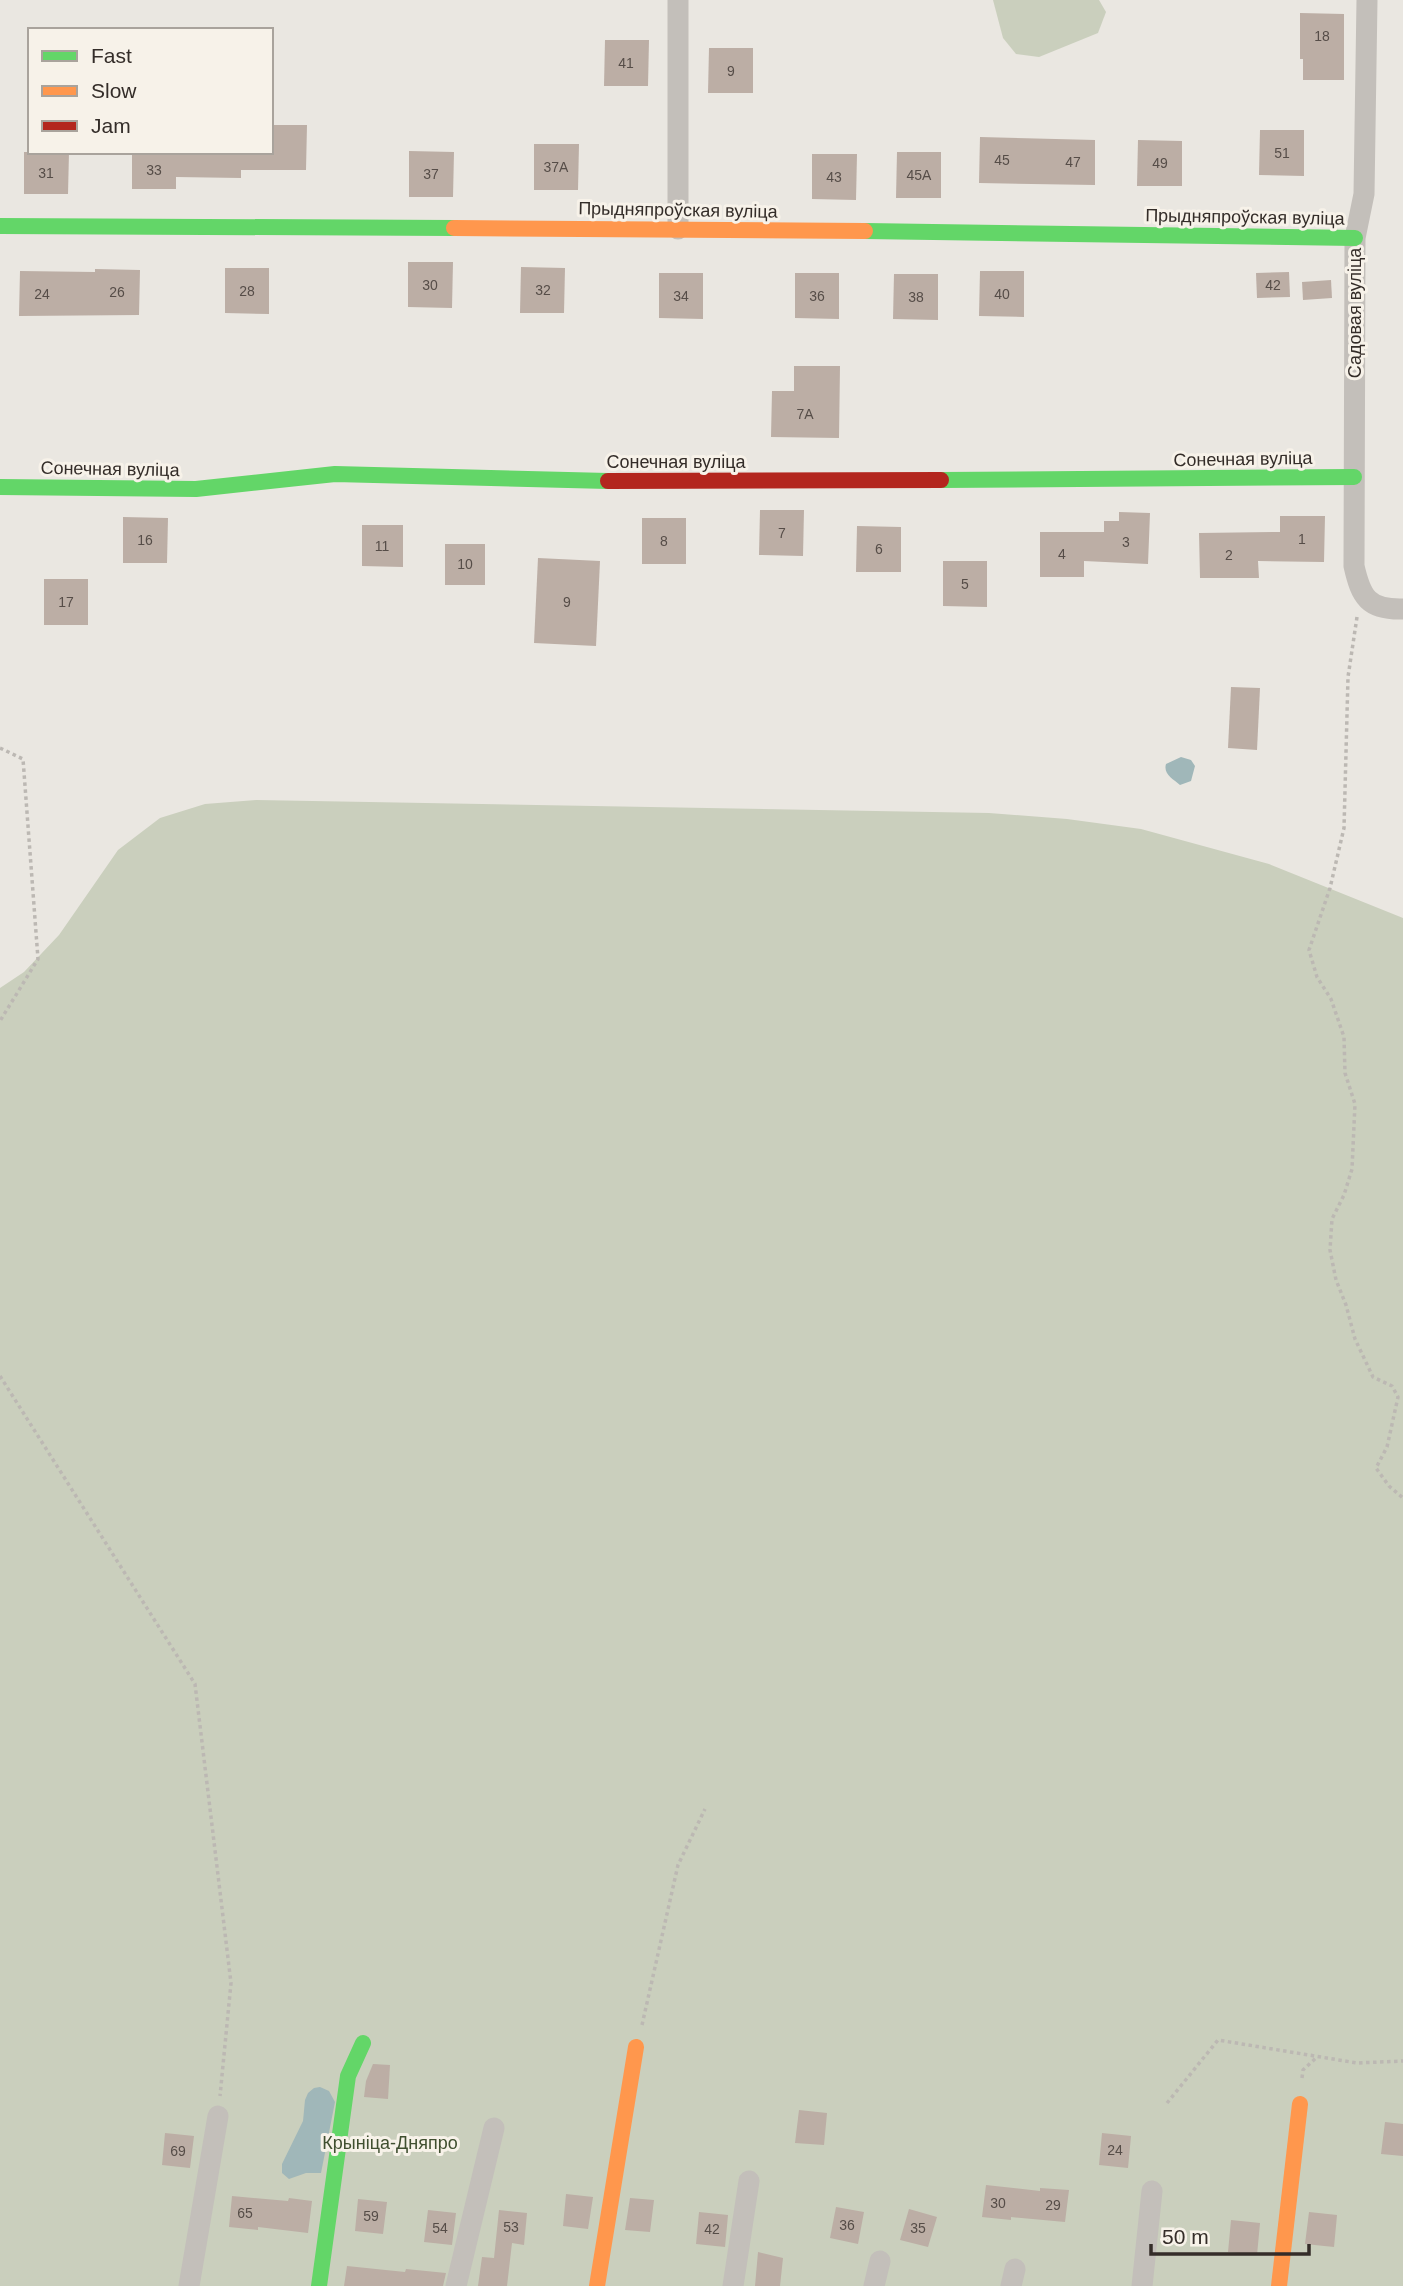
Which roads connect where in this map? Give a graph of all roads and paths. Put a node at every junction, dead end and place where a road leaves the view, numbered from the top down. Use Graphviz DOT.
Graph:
graph roads {
  1 [pos="678,0"];
  2 [pos="1367,0"];
  3 [pos="0,226"];
  4 [pos="678,229"];
  5 [pos="1355,238"];
  6 [pos="1353,477"];
  7 [pos="0,487"];
  8 [pos="1360,590"];
  9 [pos="1395,610"];
  10 [pos="0,748"];
  11 [pos="0,1021"];
  12 [pos="0,1377"];
  13 [pos="1403,1498"];
  14 [pos="705,1809"];
  15 [pos="363,2043"];
  16 [pos="636,2047"];
  17 [pos="1403,2061"];
  18 [pos="1167,2103"];
  19 [pos="1300,2104"];
  20 [pos="218,2116"];
  21 [pos="494,2128"];
  22 [pos="749,2181"];
  23 [pos="1152,2191"];
  24 [pos="880,2261"];
  25 [pos="189,2286"];
  26 [pos="319,2286"];
  27 [pos="456,2286"];
  28 [pos="597,2286"];
  29 [pos="733,2286"];
  30 [pos="874,2286"];
  31 [pos="1142,2286"];
  32 [pos="1279,2286"];
  1 -- 4 [label="street"];
  2 -- 5 [label="street, Садовая вуліца"];
  3 -- 4 [label="street, Прыдняпроўская вуліца"];
  4 -- 5 [label="street, Прыдняпроўская вуліца"];
  5 -- 6 [label="street, Садовая вуліца"];
  6 -- 7 [label="street, Сонечная вуліца"];
  6 -- 8 [label="street, Садовая вуліца"];
  8 -- 9 [label="street"];
  8 -- 13 [label="path"];
  10 -- 11 [label="path"];
  12 -- 20 [label="path"];
  14 -- 16 [label="path"];
  15 -- 26 [label="street"];
  16 -- 28 [label="street"];
  17 -- 18 [label="path"];
  19 -- 32 [label="street"];
  20 -- 25 [label="street"];
  21 -- 27 [label="street"];
  22 -- 29 [label="street"];
  23 -- 31 [label="street"];
  24 -- 30 [label="street"];
}
